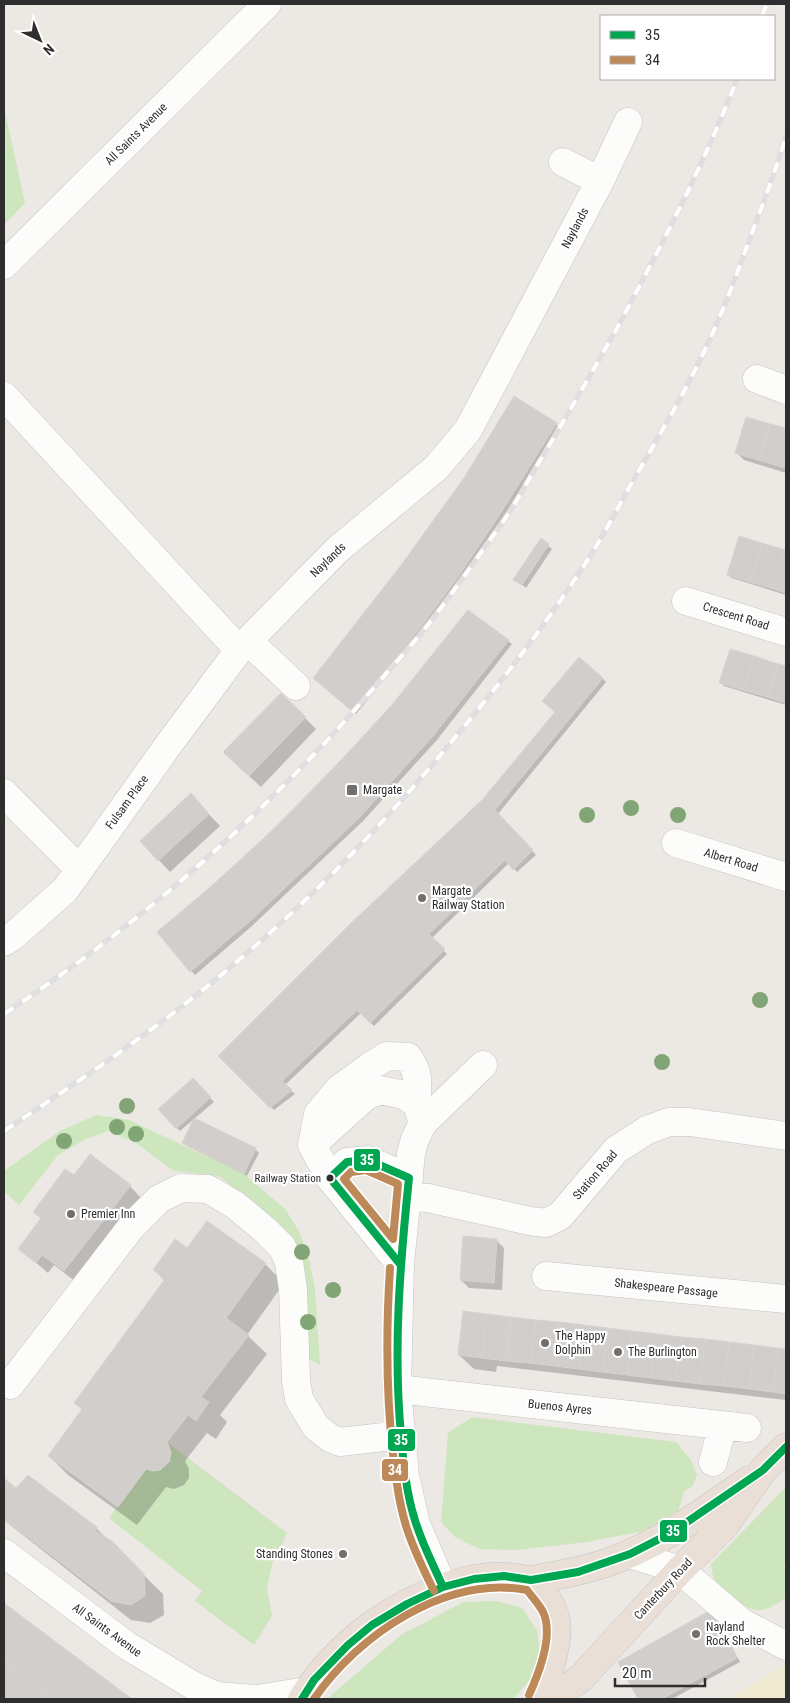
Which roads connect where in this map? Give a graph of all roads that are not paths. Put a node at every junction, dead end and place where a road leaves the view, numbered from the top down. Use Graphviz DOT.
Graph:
graph roads {
  1 [pos="267,4"];
  2 [pos="628,122"];
  3 [pos="563,162"];
  4 [pos="600,181"];
  5 [pos="4,265"];
  6 [pos="756,379"];
  7 [pos="786,390"];
  8 [pos="4,396"];
  9 [pos="686,601"];
  10 [pos="786,632"];
  11 [pos="244,646"];
  12 [pos="296,686"];
  13 [pos="4,793"];
  14 [pos="676,843"];
  15 [pos="79,869"];
  16 [pos="786,877"];
  17 [pos="4,942"];
  18 [pos="483,1065"];
  19 [pos="420,1113"];
  20 [pos="786,1136"];
  21 [pos="312,1145"];
  22 [pos="330,1178"];
  23 [pos="408,1187"];
  24 [pos="400,1264"];
  25 [pos="546,1276"];
  26 [pos="786,1299"];
  27 [pos="10,1385"];
  28 [pos="397,1389"];
  29 [pos="401,1436"];
  30 [pos="786,1447"];
  31 [pos="713,1462"];
  32 [pos="763,1470"];
  33 [pos="4,1553"];
  34 [pos="630,1554"];
  35 [pos="680,1570"];
  36 [pos="531,1580"];
  37 [pos="443,1587"];
  38 [pos="786,1646"];
  39 [pos="204,1695"];
  40 [pos="305,1695"];
  41 [pos="538,1699"];
  42 [pos="552,1699"];
  1 -- 5 [label="street, All Saints Avenue"];
  2 -- 4 [label="street, Naylands"];
  3 -- 4 [label="street"];
  4 -- 11 [label="street, Naylands"];
  6 -- 7 [label="street"];
  8 -- 11 [label="street"];
  9 -- 10 [label="street, Crescent Road"];
  11 -- 12 [label="street"];
  11 -- 15 [label="street, Fulsam Place"];
  13 -- 15 [label="street"];
  14 -- 16 [label="street, Albert Road"];
  15 -- 17 [label="street, Fulsam Place"];
  18 -- 19 [label="street"];
  19 -- 21 [label="street"];
  19 -- 21 [label="street"];
  19 -- 23 [label="street"];
  20 -- 23 [label="street, Station Road"];
  21 -- 22 [label="street"];
  22 -- 23 [label="street, Station Road"];
  22 -- 24 [label="street"];
  23 -- 24 [label="street"];
  24 -- 28 [label="street"];
  25 -- 26 [label="street, Shakespeare Passage"];
  27 -- 29 [label="street"];
  28 -- 29 [label="street"];
  28 -- 31 [label="street, Buenos Ayres"];
  29 -- 37 [label="street"];
  30 -- 32 [label="highway, Canterbury Road"];
  32 -- 34 [label="highway, Canterbury Road"];
  32 -- 35 [label="highway, Canterbury Road"];
  33 -- 39 [label="street, All Saints Avenue"];
  34 -- 35 [label="street"];
  34 -- 36 [label="highway, Canterbury Road"];
  35 -- 38 [label="street"];
  35 -- 42 [label="highway, Canterbury Road"];
  36 -- 37 [label="highway, Canterbury Road"];
  36 -- 41 [label="highway"];
  37 -- 40 [label="highway, Canterbury Road"];
  39 -- 40 [label="street, All Saints Avenue"];
}
